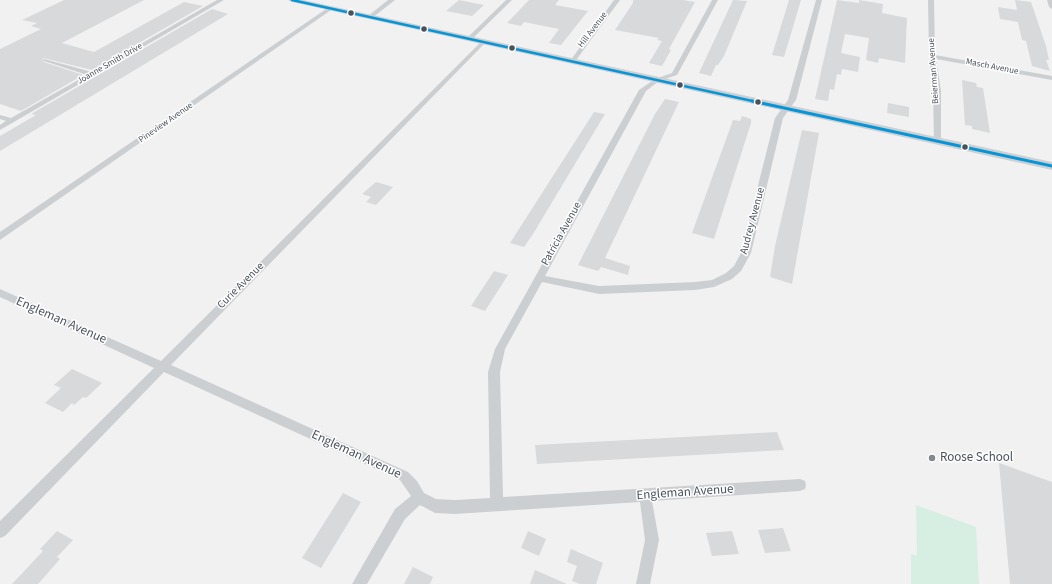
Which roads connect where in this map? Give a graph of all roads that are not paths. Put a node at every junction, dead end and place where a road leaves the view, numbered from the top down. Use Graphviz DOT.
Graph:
graph roads {
  1 [pos="221,0"];
  2 [pos="292,0"];
  3 [pos="392,0"];
  4 [pos="509,0"];
  5 [pos="617,0"];
  6 [pos="715,0"];
  7 [pos="819,0"];
  8 [pos="932,0"];
  9 [pos="1050,0"];
  10 [pos="1052,6"];
  11 [pos="331,8"];
  12 [pos="370,17"];
  13 [pos="469,39"];
  14 [pos="483,42"];
  15 [pos="932,56"];
  16 [pos="46,60"];
  17 [pos="572,62"];
  18 [pos="92,74"];
  19 [pos="1052,78"];
  20 [pos="657,80"];
  21 [pos="786,108"];
  22 [pos="0,117"];
  23 [pos="12,121"];
  24 [pos="0,128"];
  25 [pos="937,141"];
  26 [pos="1052,166"];
  27 [pos="0,237"];
  28 [pos="538,278"];
  29 [pos="0,293"];
  30 [pos="161,367"];
  31 [pos="800,485"];
  32 [pos="645,495"];
  33 [pos="419,498"];
  34 [pos="497,503"];
  35 [pos="0,531"];
  36 [pos="359,584"];
  37 [pos="643,584"];
  1 -- 18 [label="street, Joanne Smith Drive"];
  2 -- 11 [label="main road"];
  3 -- 12 [label="street"];
  4 -- 13 [label="street"];
  5 -- 17 [label="street, Hill Avenue"];
  6 -- 20 [label="street, Patricia Avenue"];
  7 -- 21 [label="street, Audrey Avenue"];
  8 -- 15 [label="street, Beierman Avenue"];
  9 -- 10 [label="street"];
  11 -- 12 [label="main road"];
  11 -- 27 [label="street, Pineview Avenue"];
  12 -- 13 [label="main road"];
  13 -- 14 [label="main road"];
  14 -- 17 [label="main road"];
  14 -- 30 [label="street, Curie Avenue"];
  15 -- 19 [label="street, Masch Avenue"];
  15 -- 25 [label="street, Beierman Avenue"];
  16 -- 18 [label="street"];
  17 -- 20 [label="main road"];
  18 -- 23 [label="street, Joanne Smith Drive"];
  20 -- 21 [label="main road"];
  20 -- 28 [label="street, Patricia Avenue"];
  21 -- 25 [label="main road"];
  21 -- 28 [label="street, Audrey Avenue"];
  22 -- 23 [label="street"];
  23 -- 24 [label="street, Joanne Smith Drive"];
  25 -- 26 [label="main road"];
  28 -- 34 [label="street, Patricia Avenue"];
  29 -- 30 [label="street, Engleman Avenue"];
  30 -- 33 [label="street, Engleman Avenue"];
  30 -- 35 [label="street, Curie Avenue"];
  31 -- 32 [label="street, Engleman Avenue"];
  32 -- 34 [label="street, Engleman Avenue"];
  32 -- 37 [label="street"];
  33 -- 34 [label="street, Engleman Avenue"];
  33 -- 36 [label="street"];
}
